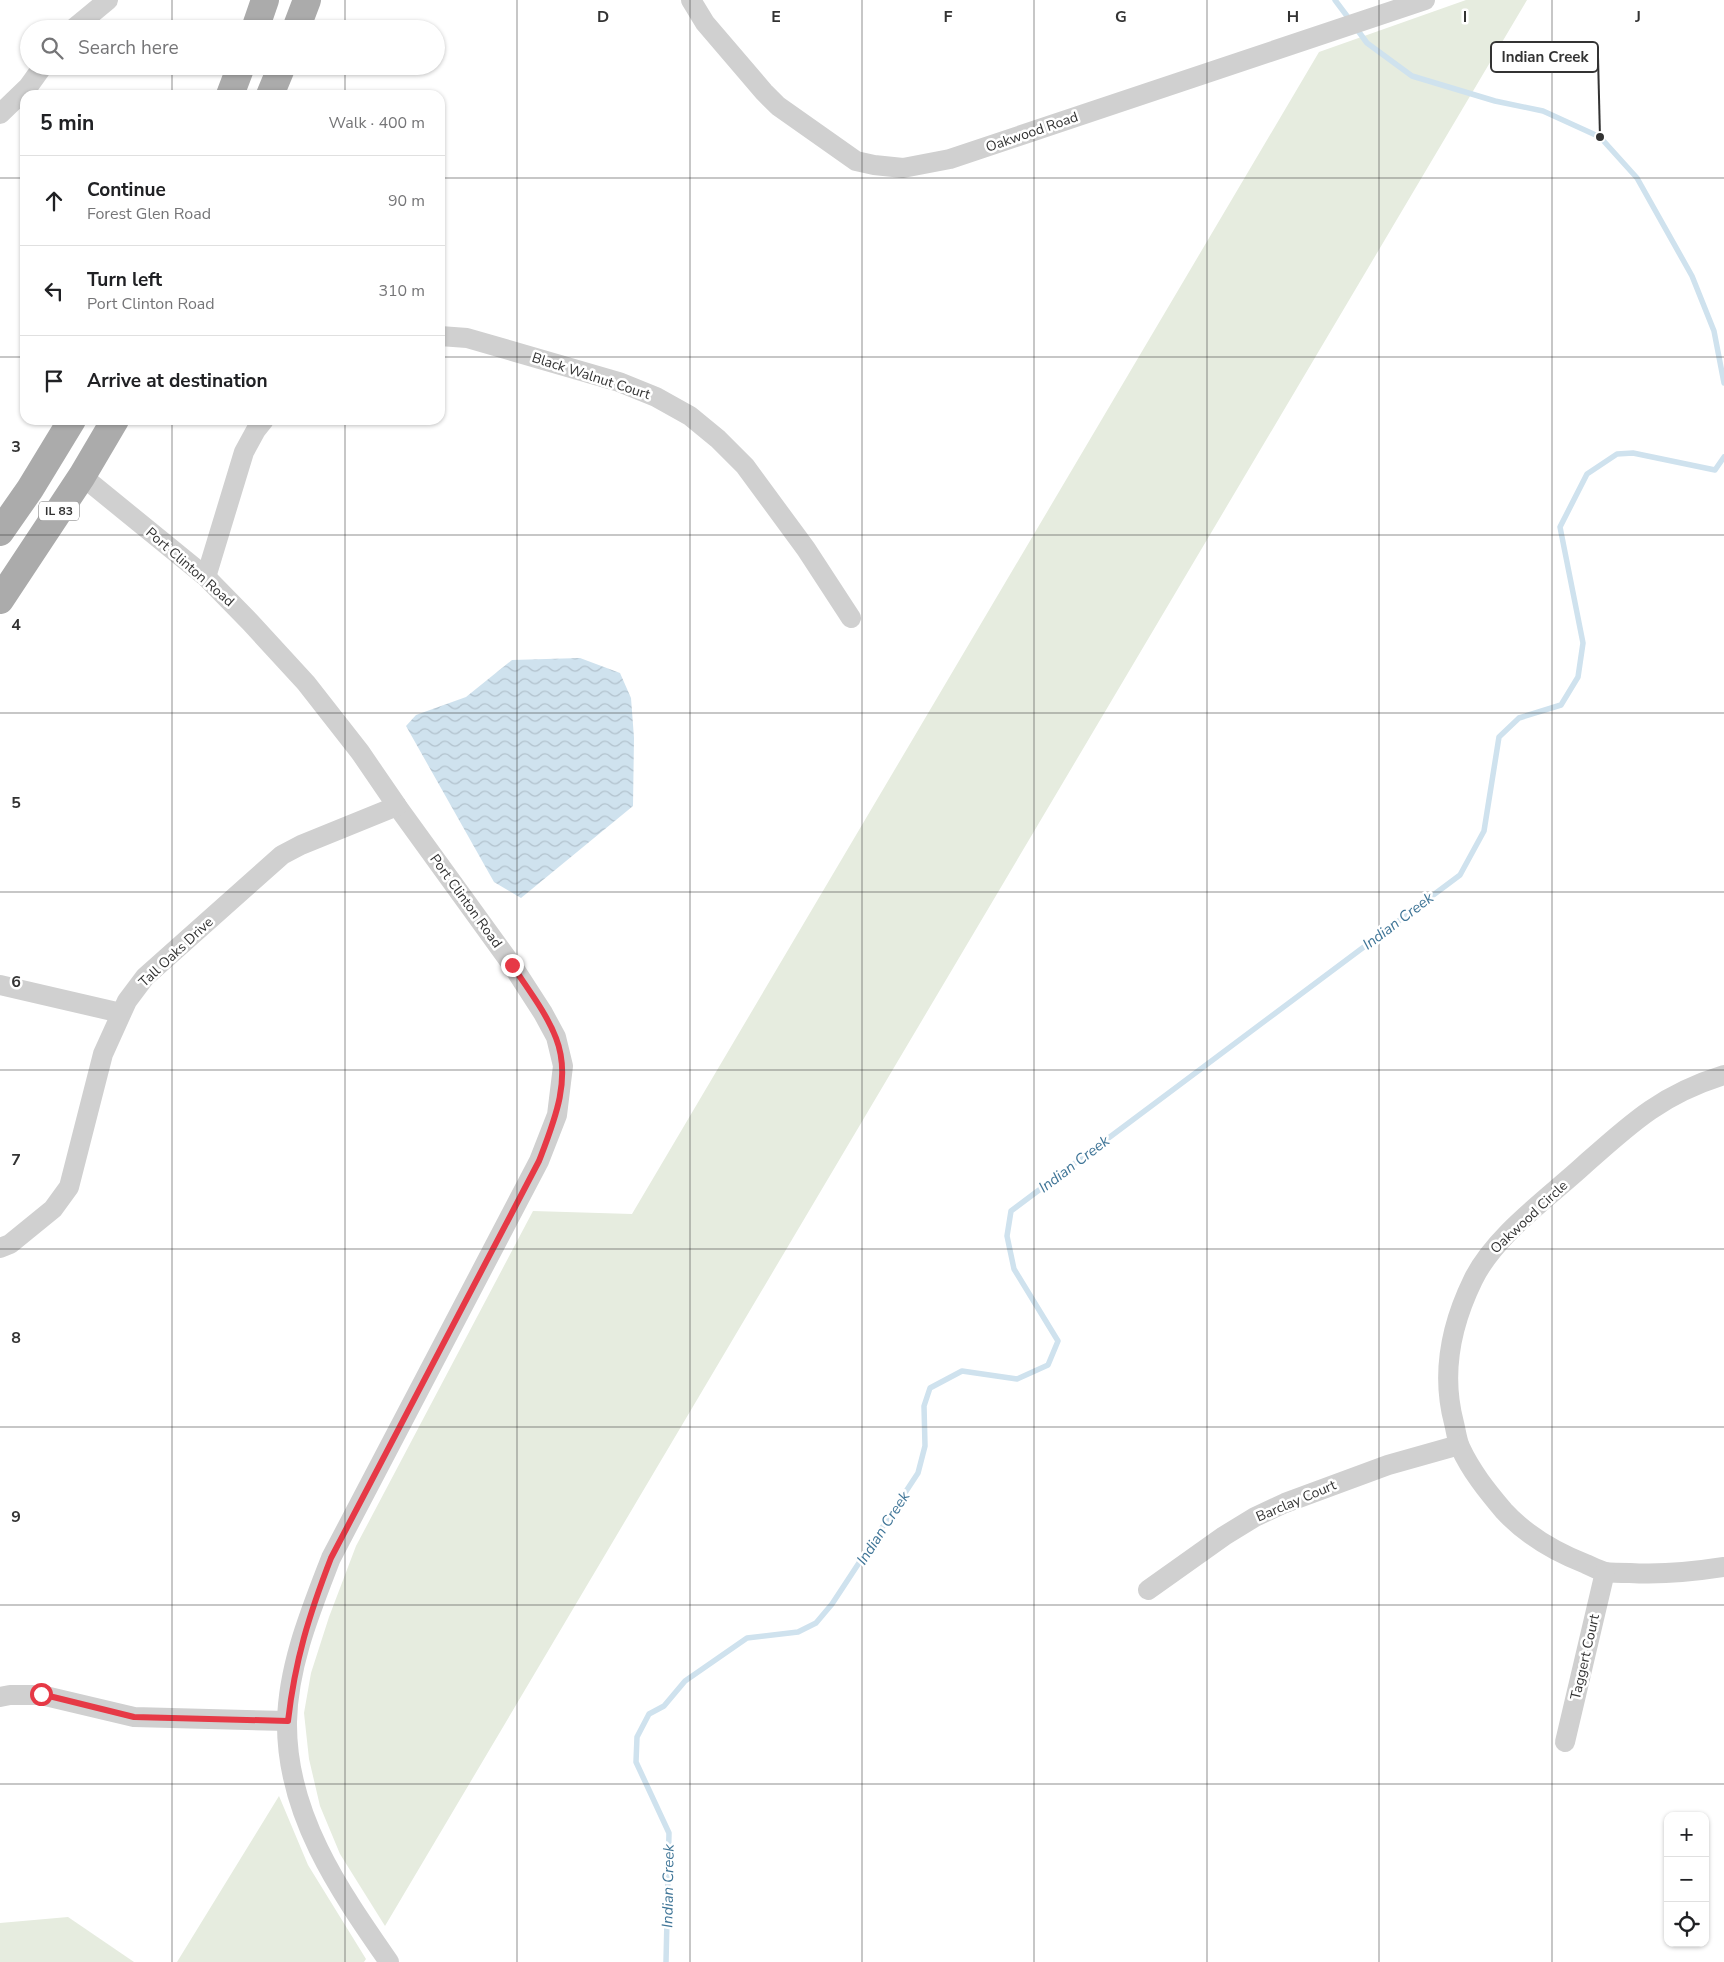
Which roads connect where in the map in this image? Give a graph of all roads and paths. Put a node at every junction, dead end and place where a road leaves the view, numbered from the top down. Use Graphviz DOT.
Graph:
graph roads {
  1 [pos="108,0"];
  2 [pos="265,0"];
  3 [pos="307,0"];
  4 [pos="692,0"];
  5 [pos="1425,0"];
  6 [pos="84,20"];
  7 [pos="258,20"];
  8 [pos="299,20"];
  9 [pos="37,75"];
  10 [pos="238,75"];
  11 [pos="278,75"];
  12 [pos="25,90"];
  13 [pos="232,90"];
  14 [pos="272,90"];
  15 [pos="20,95"];
  16 [pos="0,114"];
  17 [pos="445,336"];
  18 [pos="69,425"];
  19 [pos="112,425"];
  20 [pos="260,425"];
  21 [pos="82,476"];
  22 [pos="0,532"];
  23 [pos="206,577"];
  24 [pos="0,600"];
  25 [pos="851,618"];
  26 [pos="396,806"];
  27 [pos="0,985"];
  28 [pos="120,1013"];
  29 [pos="1724,1074"];
  30 [pos="0,1248"];
  31 [pos="1459,1445"];
  32 [pos="1724,1567"];
  33 [pos="1605,1572"];
  34 [pos="1148,1590"];
  35 [pos="0,1697"];
  36 [pos="288,1721"];
  37 [pos="1565,1742"];
  38 [pos="389,1962"];
  1 -- 6 [label="street"];
  2 -- 7 [label="main road"];
  3 -- 8 [label="main road"];
  4 -- 5 [label="street, Oakwood Road"];
  9 -- 12 [label="street"];
  10 -- 13 [label="main road"];
  11 -- 14 [label="main road"];
  15 -- 16 [label="street"];
  17 -- 25 [label="street, Black Walnut Court"];
  18 -- 22 [label="main road, IL 83"];
  19 -- 21 [label="main road, IL 83"];
  20 -- 23 [label="street"];
  21 -- 23 [label="street, Port Clinton Road"];
  21 -- 24 [label="main road, IL 83"];
  23 -- 26 [label="street, Port Clinton Road"];
  26 -- 28 [label="street, Tall Oaks Drive"];
  26 -- 36 [label="street, Port Clinton Road"];
  27 -- 28 [label="street"];
  28 -- 30 [label="street, Tall Oaks Drive"];
  29 -- 31 [label="street, Oakwood Circle"];
  31 -- 33 [label="street, Oakwood Circle"];
  31 -- 34 [label="street, Barclay Court"];
  32 -- 33 [label="street, Oakwood Circle"];
  33 -- 37 [label="street, Taggert Court"];
  35 -- 36 [label="street"];
  36 -- 38 [label="street, Port Clinton Road"];
}
